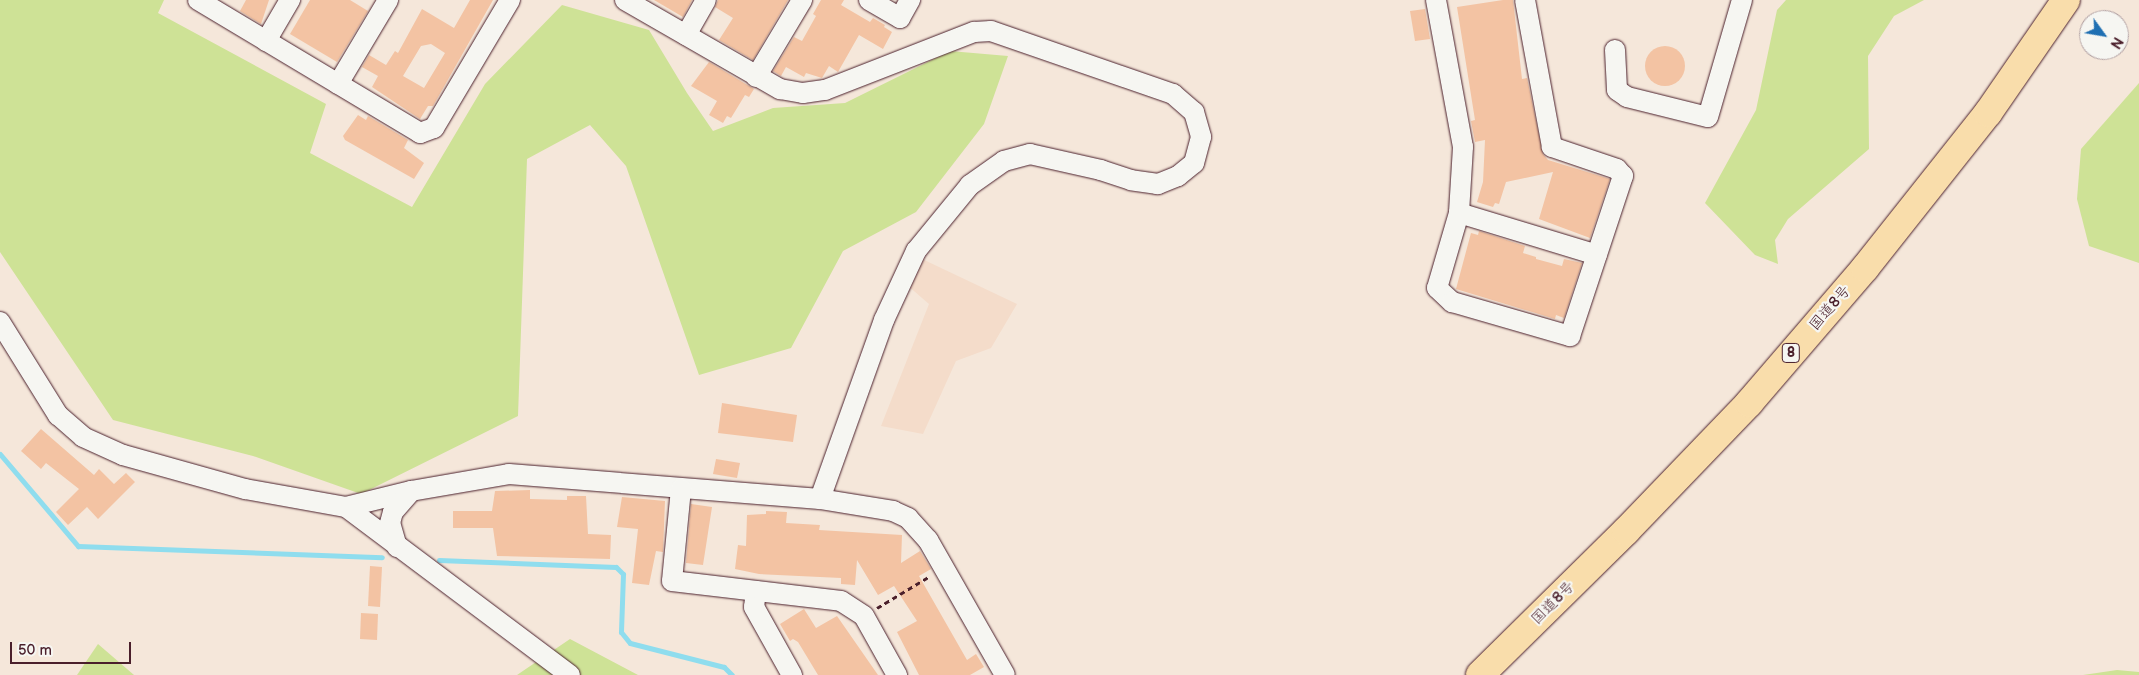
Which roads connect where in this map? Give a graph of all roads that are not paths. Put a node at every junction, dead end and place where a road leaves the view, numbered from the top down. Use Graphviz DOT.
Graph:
graph roads {
  1 [pos="198,0"];
  2 [pos="290,0"];
  3 [pos="388,0"];
  4 [pos="510,0"];
  5 [pos="625,0"];
  6 [pos="706,0"];
  7 [pos="802,0"];
  8 [pos="869,0"];
  9 [pos="910,0"];
  10 [pos="1436,0"];
  11 [pos="1525,0"];
  12 [pos="1742,0"];
  13 [pos="2066,0"];
  14 [pos="686,35"];
  15 [pos="266,41"];
  16 [pos="1615,50"];
  17 [pos="756,77"];
  18 [pos="338,84"];
  19 [pos="1459,214"];
  20 [pos="1597,255"];
  21 [pos="0,322"];
  22 [pos="681,489"];
  23 [pos="411,490"];
  24 [pos="820,499"];
  25 [pos="346,508"];
  26 [pos="397,548"];
  27 [pos="756,591"];
  28 [pos="570,675"];
  29 [pos="792,675"];
  30 [pos="897,675"];
  31 [pos="1005,675"];
  32 [pos="1480,675"];
  1 -- 15 [label="street"];
  2 -- 15 [label="street"];
  3 -- 18 [label="street"];
  4 -- 18 [label="street"];
  5 -- 14 [label="street"];
  6 -- 14 [label="street"];
  7 -- 17 [label="street"];
  8 -- 9 [label="street"];
  10 -- 19 [label="street"];
  11 -- 20 [label="street"];
  12 -- 16 [label="street"];
  13 -- 32 [label="highway, 国道8号 / 8"];
  14 -- 17 [label="street"];
  15 -- 18 [label="street"];
  17 -- 24 [label="street"];
  19 -- 20 [label="street"];
  19 -- 20 [label="street"];
  21 -- 25 [label="street"];
  22 -- 23 [label="street"];
  22 -- 24 [label="street"];
  22 -- 27 [label="street"];
  23 -- 25 [label="street"];
  23 -- 26 [label="street"];
  24 -- 31 [label="street"];
  25 -- 26 [label="street"];
  26 -- 28 [label="street"];
  27 -- 29 [label="street"];
  27 -- 30 [label="street"];
}
